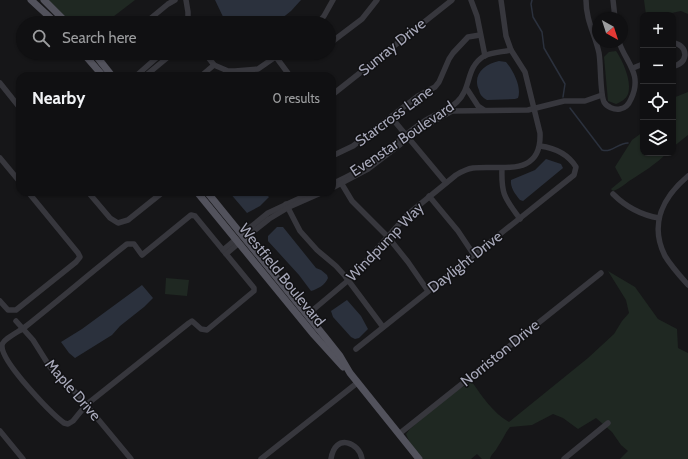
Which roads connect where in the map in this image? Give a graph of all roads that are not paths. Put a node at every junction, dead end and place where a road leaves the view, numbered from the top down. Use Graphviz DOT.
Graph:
graph roads {
  1 [pos="30,0"];
  2 [pos="44,0"];
  3 [pos="175,0"];
  4 [pos="186,0"];
  5 [pos="333,0"];
  6 [pos="377,0"];
  7 [pos="452,0"];
  8 [pos="471,0"];
  9 [pos="500,0"];
  10 [pos="586,0"];
  11 [pos="613,0"];
  12 [pos="614,12"];
  13 [pos="48,16"];
  14 [pos="60,16"];
  15 [pos="153,16"];
  16 [pos="188,16"];
  17 [pos="324,16"];
  18 [pos="480,35"];
  19 [pos="336,39"];
  20 [pos="676,44"];
  21 [pos="622,48"];
  22 [pos="511,50"];
  23 [pos="485,56"];
  24 [pos="89,60"];
  25 [pos="99,60"];
  26 [pos="154,60"];
  27 [pos="164,60"];
  28 [pos="210,60"];
  29 [pos="272,60"];
  30 [pos="278,60"];
  31 [pos="214,65"];
  32 [pos="640,65"];
  33 [pos="676,65"];
  34 [pos="633,68"];
  35 [pos="100,72"];
  36 [pos="109,72"];
  37 [pos="141,72"];
  38 [pos="150,72"];
  39 [pos="206,72"];
  40 [pos="230,72"];
  41 [pos="244,72"];
  42 [pos="287,72"];
  43 [pos="0,83"];
  44 [pos="467,89"];
  45 [pos="336,92"];
  46 [pos="602,95"];
  47 [pos="16,103"];
  48 [pos="534,109"];
  49 [pos="484,110"];
  50 [pos="391,117"];
  51 [pos="407,136"];
  52 [pos="540,146"];
  53 [pos="336,154"];
  54 [pos="0,158"];
  55 [pos="502,168"];
  56 [pos="688,176"];
  57 [pos="16,177"];
  58 [pos="340,182"];
  59 [pos="336,183"];
  60 [pos="446,183"];
  61 [pos="336,185"];
  62 [pos="613,194"];
  63 [pos="31,196"];
  64 [pos="91,196"];
  65 [pos="158,196"];
  66 [pos="201,196"];
  67 [pos="210,196"];
  68 [pos="305,196"];
  69 [pos="312,196"];
  70 [pos="429,196"];
  71 [pos="287,205"];
  72 [pos="659,218"];
  73 [pos="520,219"];
  74 [pos="388,237"];
  75 [pos="241,239"];
  76 [pos="225,252"];
  77 [pos="474,255"];
  78 [pos="601,273"];
  79 [pos="349,281"];
  80 [pos="688,286"];
  81 [pos="428,291"];
  82 [pos="0,301"];
  83 [pos="307,315"];
  84 [pos="16,321"];
  85 [pos="384,327"];
  86 [pos="23,329"];
  87 [pos="356,349"];
  88 [pos="350,373"];
  89 [pos="357,383"];
  90 [pos="86,405"];
  91 [pos="608,423"];
  92 [pos="0,431"];
  93 [pos="399,434"];
  94 [pos="22,459"];
  95 [pos="132,459"];
  96 [pos="261,459"];
  97 [pos="331,459"];
  98 [pos="362,459"];
  99 [pos="419,459"];
  100 [pos="564,459"];
  1 -- 13 [label="main road"];
  2 -- 14 [label="main road"];
  3 -- 15 [label="street"];
  4 -- 16 [label="street"];
  5 -- 17 [label="street"];
  6 -- 19 [label="street"];
  7 -- 45 [label="street, Sunray Drive"];
  8 -- 18 [label="street"];
  9 -- 22 [label="street"];
  10 -- 46 [label="street"];
  11 -- 12 [label="street"];
  18 -- 23 [label="street"];
  18 -- 50 [label="street, Starcross Lane"];
  20 -- 33 [label="street"];
  21 -- 34 [label="street"];
  22 -- 23 [label="street"];
  22 -- 48 [label="street"];
  23 -- 44 [label="street, Evenstar Boulevard"];
  24 -- 35 [label="main road"];
  25 -- 36 [label="main road"];
  26 -- 37 [label="street"];
  27 -- 38 [label="street"];
  28 -- 31 [label="street"];
  29 -- 41 [label="street"];
  30 -- 42 [label="street"];
  31 -- 39 [label="street"];
  31 -- 40 [label="street"];
  32 -- 34 [label="street"];
  34 -- 46 [label="street"];
  43 -- 47 [label="street"];
  44 -- 49 [label="street, Evenstar Boulevard"];
  44 -- 51 [label="street, Evenstar Boulevard"];
  46 -- 48 [label="street, Evenstar Boulevard"];
  48 -- 49 [label="street, Evenstar Boulevard"];
  48 -- 52 [label="street"];
  49 -- 51 [label="street, Evenstar Boulevard"];
  50 -- 51 [label="street"];
  50 -- 53 [label="street, Starcross Lane"];
  51 -- 58 [label="street, Evenstar Boulevard"];
  51 -- 60 [label="street"];
  52 -- 55 [label="street, Windpump Way"];
  52 -- 73 [label="street, Daylight Drive"];
  54 -- 57 [label="street"];
  55 -- 60 [label="street, Windpump Way"];
  55 -- 73 [label="street"];
  56 -- 72 [label="street"];
  58 -- 59 [label="street, Evenstar Boulevard"];
  58 -- 61 [label="street, Evenstar Boulevard"];
  58 -- 74 [label="street"];
  60 -- 70 [label="street, Windpump Way"];
  62 -- 72 [label="street"];
  63 -- 82 [label="street"];
  64 -- 65 [label="street"];
  66 -- 75 [label="main road, Westfield Boulevard"];
  67 -- 75 [label="main road, Westfield Boulevard"];
  68 -- 71 [label="street"];
  69 -- 71 [label="street"];
  70 -- 74 [label="street, Windpump Way"];
  70 -- 77 [label="street"];
  71 -- 75 [label="street"];
  71 -- 79 [label="street"];
  72 -- 80 [label="street"];
  73 -- 77 [label="street, Daylight Drive"];
  74 -- 79 [label="street, Windpump Way"];
  74 -- 81 [label="street"];
  75 -- 76 [label="street"];
  75 -- 83 [label="main road, Westfield Boulevard"];
  75 -- 88 [label="main road, Westfield Boulevard"];
  76 -- 86 [label="street"];
  76 -- 90 [label="street"];
  77 -- 81 [label="street, Daylight Drive"];
  78 -- 93 [label="street, Norriston Drive"];
  79 -- 83 [label="street, Windpump Way"];
  79 -- 85 [label="street"];
  81 -- 85 [label="street, Daylight Drive"];
  83 -- 88 [label="main road, Westfield Boulevard"];
  84 -- 86 [label="street, Maple Drive"];
  85 -- 87 [label="street, Daylight Drive"];
  86 -- 90 [label="street, Maple Drive"];
  86 -- 90 [label="street"];
  88 -- 89 [label="main road, Westfield Boulevard"];
  89 -- 93 [label="main road, Westfield Boulevard"];
  89 -- 96 [label="street"];
  90 -- 95 [label="street, Maple Drive"];
  91 -- 100 [label="street"];
  92 -- 94 [label="street"];
  93 -- 99 [label="main road, Westfield Boulevard"];
  97 -- 98 [label="street"];
}
